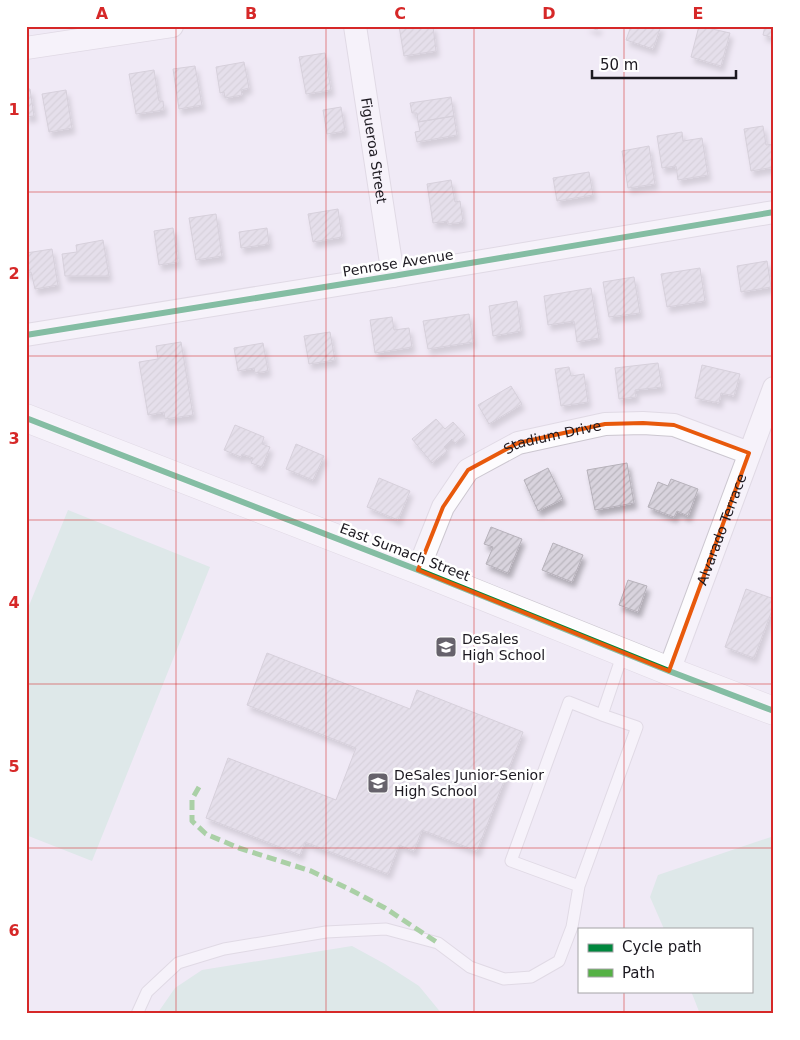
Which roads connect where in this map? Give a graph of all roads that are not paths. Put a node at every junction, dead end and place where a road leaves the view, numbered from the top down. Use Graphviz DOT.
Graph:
graph roads {
  1 [pos="172,26"];
  2 [pos="355,26"];
  3 [pos="26,48"];
  4 [pos="774,212"];
  5 [pos="393,276"];
  6 [pos="26,335"];
  7 [pos="774,388"];
  8 [pos="26,418"];
  9 [pos="749,453"];
  10 [pos="418,570"];
  11 [pos="623,652"];
  12 [pos="669,671"];
  13 [pos="774,710"];
  14 [pos="602,714"];
  15 [pos="579,886"];
  16 [pos="137,1014"];
  1 -- 3 [label="street"];
  2 -- 5 [label="street, Figueroa Street"];
  4 -- 5 [label="street, Penrose Avenue"];
  5 -- 6 [label="street, Penrose Avenue"];
  7 -- 9 [label="street, Alvarado Terrace"];
  8 -- 10 [label="street, East Sumach Street"];
  9 -- 10 [label="street, Stadium Drive"];
  9 -- 12 [label="street, Alvarado Terrace"];
  10 -- 11 [label="street, East Sumach Street"];
  11 -- 12 [label="street, East Sumach Street"];
  11 -- 14 [label="lane"];
  12 -- 13 [label="street, East Sumach Street"];
  14 -- 15 [label="lane"];
  14 -- 15 [label="lane"];
  15 -- 16 [label="lane"];
}
